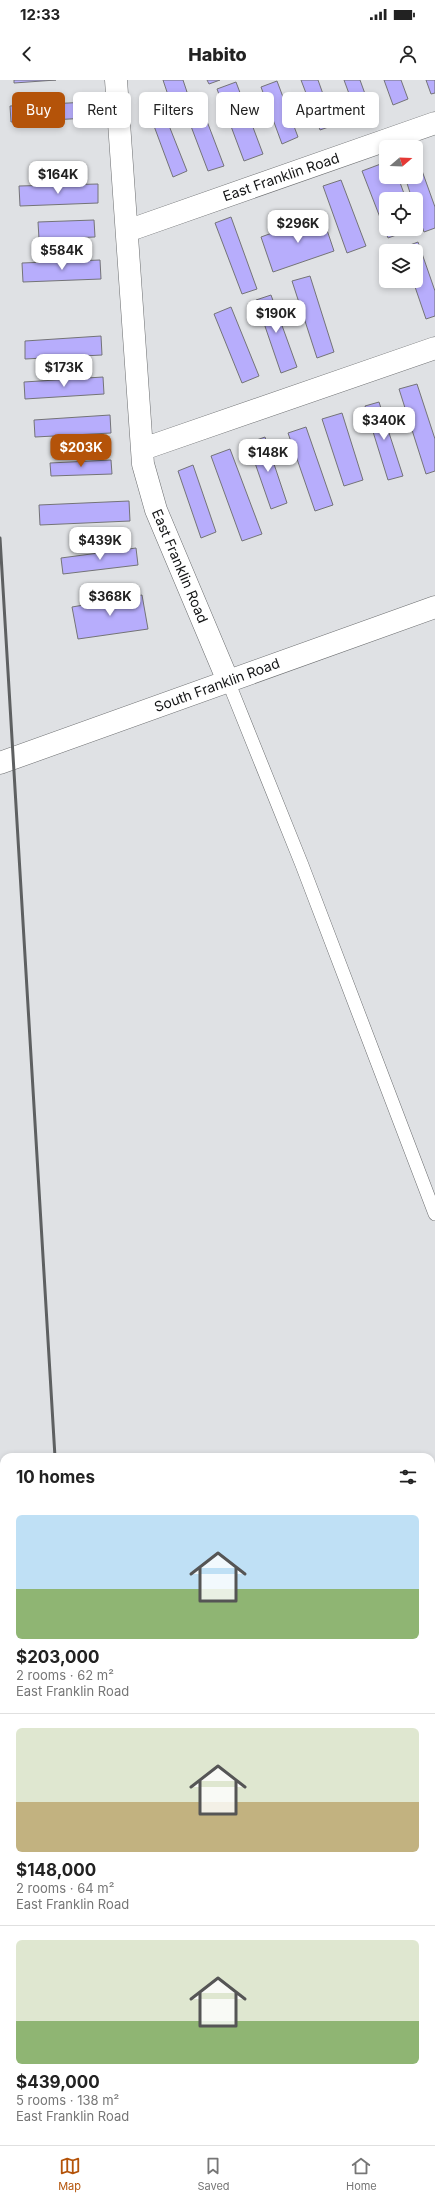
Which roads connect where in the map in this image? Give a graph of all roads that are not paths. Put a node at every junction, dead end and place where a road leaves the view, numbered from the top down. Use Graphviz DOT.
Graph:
graph roads {
  1 [pos="116,80"];
  2 [pos="435,123"];
  3 [pos="127,231"];
  4 [pos="435,348"];
  5 [pos="143,449"];
  6 [pos="435,607"];
  7 [pos="228,681"];
  8 [pos="0,763"];
  9 [pos="435,1214"];
  1 -- 3 [label="street, East Franklin Road"];
  2 -- 3 [label="street, East Franklin Road"];
  3 -- 5 [label="street, East Franklin Road"];
  4 -- 5 [label="street"];
  5 -- 7 [label="street, East Franklin Road"];
  6 -- 7 [label="street, South Franklin Road"];
  7 -- 8 [label="street, South Franklin Road"];
  7 -- 9 [label="lane"];
}
